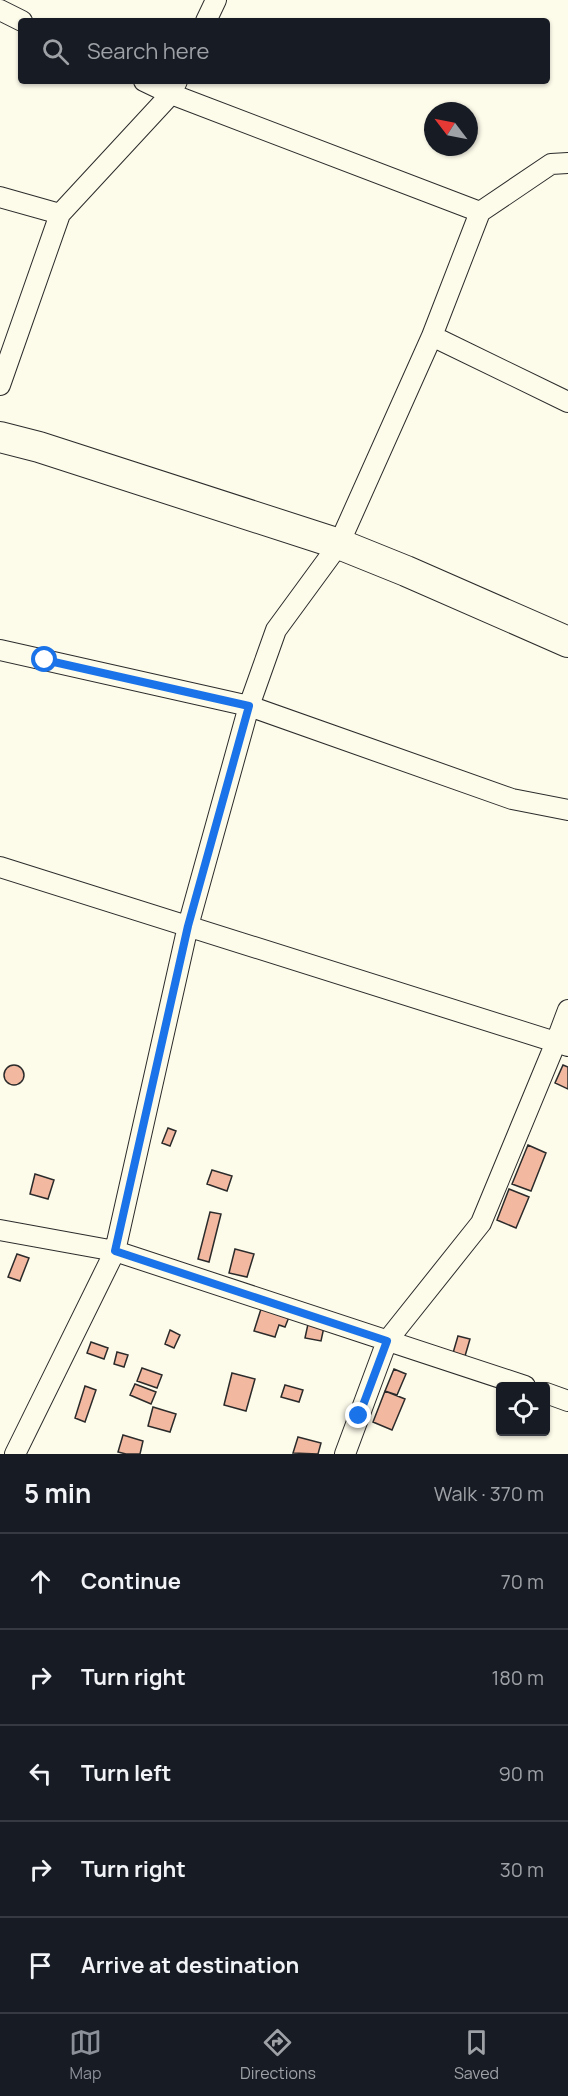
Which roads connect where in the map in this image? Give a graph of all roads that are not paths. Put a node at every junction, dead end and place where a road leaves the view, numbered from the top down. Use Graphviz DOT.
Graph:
graph roads {
  1 [pos="216,0"];
  2 [pos="0,10"];
  3 [pos="207,18"];
  4 [pos="18,19"];
  5 [pos="157,84"];
  6 [pos="174,88"];
  7 [pos="568,163"];
  8 [pos="0,197"];
  9 [pos="480,212"];
  10 [pos="60,214"];
  11 [pos="432,336"];
  12 [pos="0,385"];
  13 [pos="568,402"];
  14 [pos="0,437"];
  15 [pos="339,544"];
  16 [pos="568,642"];
  17 [pos="0,650"];
  18 [pos="249,706"];
  19 [pos="568,810"];
  20 [pos="0,867"];
  21 [pos="188,926"];
  22 [pos="568,1010"];
  23 [pos="562,1044"];
  24 [pos="0,1230"];
  25 [pos="115,1251"];
  26 [pos="387,1341"];
  27 [pos="513,1382"];
  28 [pos="550,1394"];
  29 [pos="568,1401"];
  30 [pos="15,1454"];
  31 [pos="345,1454"];
  1 -- 3 [label="street"];
  2 -- 4 [label="street"];
  5 -- 6 [label="street"];
  6 -- 9 [label="street"];
  6 -- 10 [label="street"];
  7 -- 9 [label="street"];
  8 -- 10 [label="street"];
  9 -- 11 [label="street"];
  10 -- 12 [label="street"];
  11 -- 13 [label="street"];
  11 -- 15 [label="street"];
  14 -- 15 [label="main road"];
  15 -- 16 [label="main road"];
  15 -- 18 [label="street"];
  17 -- 18 [label="street"];
  18 -- 19 [label="street"];
  18 -- 21 [label="street"];
  20 -- 21 [label="street"];
  21 -- 23 [label="street"];
  21 -- 25 [label="street"];
  22 -- 23 [label="street"];
  23 -- 26 [label="street"];
  24 -- 25 [label="street"];
  25 -- 26 [label="street"];
  25 -- 30 [label="street"];
  26 -- 27 [label="street"];
  26 -- 31 [label="street"];
  28 -- 29 [label="street"];
}
